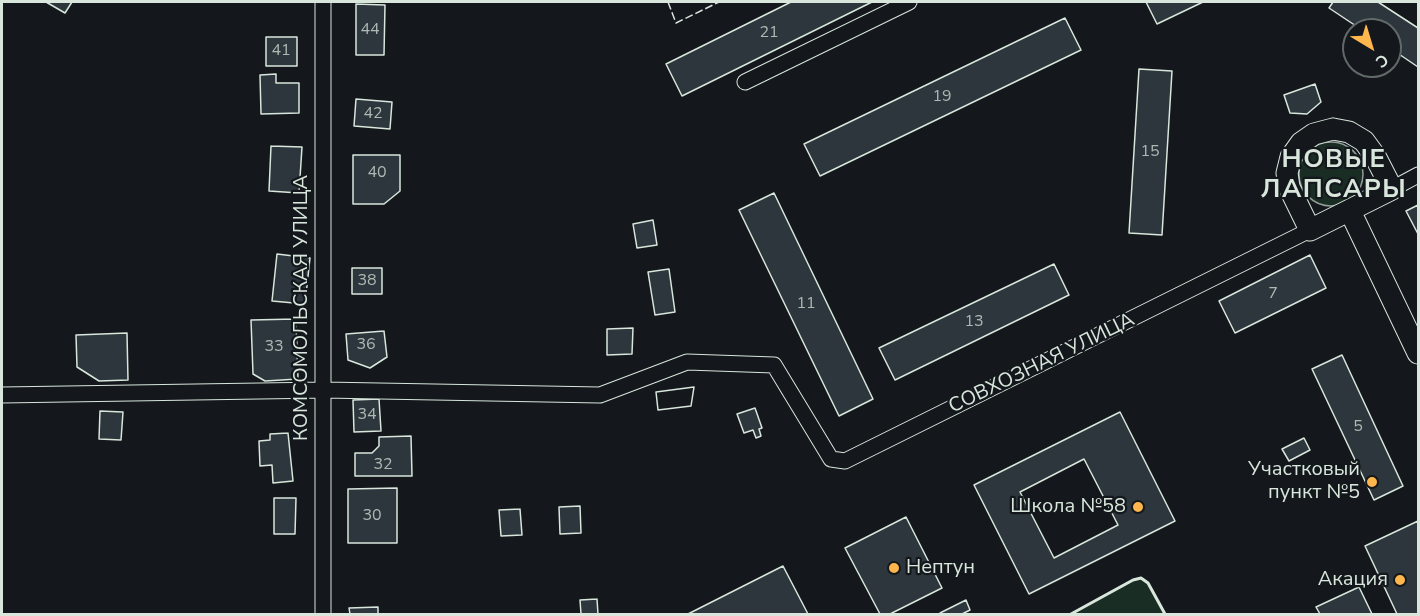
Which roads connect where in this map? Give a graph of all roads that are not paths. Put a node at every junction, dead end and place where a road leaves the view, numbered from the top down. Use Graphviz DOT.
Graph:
graph roads {
  1 [pos="323,2"];
  2 [pos="909,2"];
  3 [pos="745,82"];
  4 [pos="1419,175"];
  5 [pos="1392,189"];
  6 [pos="1350,211"];
  7 [pos="1310,230"];
  8 [pos="1419,353"];
  9 [pos="324,390"];
  10 [pos="2,395"];
  11 [pos="323,615"];
  1 -- 9 [label="street, КОМСОМОЛЬСКАЯ УЛИЦА"];
  2 -- 3 [label="street"];
  4 -- 5 [label="street, СОВХОЗНАЯ УЛИЦА"];
  5 -- 6 [label="street, СОВХОЗНАЯ УЛИЦА"];
  5 -- 7 [label="street"];
  6 -- 7 [label="street, СОВХОЗНАЯ УЛИЦА"];
  6 -- 8 [label="street"];
  7 -- 9 [label="street, СОВХОЗНАЯ УЛИЦА"];
  9 -- 10 [label="street"];
  9 -- 11 [label="street, КОМСОМОЛЬСКАЯ УЛИЦА"];
}
